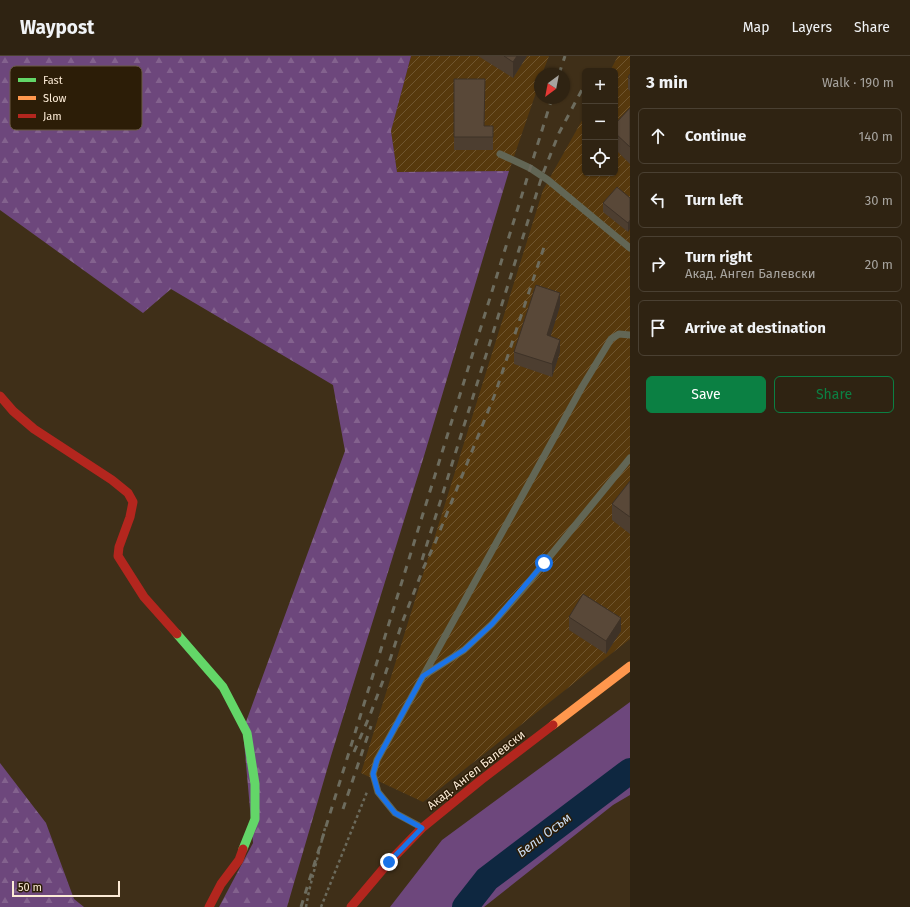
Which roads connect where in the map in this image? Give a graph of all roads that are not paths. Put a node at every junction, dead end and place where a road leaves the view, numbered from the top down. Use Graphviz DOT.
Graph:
graph roads {
  1 [pos="500,154"];
  2 [pos="630,248"];
  3 [pos="630,334"];
  4 [pos="0,396"];
  5 [pos="630,458"];
  6 [pos="630,666"];
  7 [pos="423,676"];
  8 [pos="422,828"];
  9 [pos="209,907"];
  10 [pos="351,907"];
  1 -- 2 [label="lane"];
  3 -- 7 [label="lane"];
  4 -- 9 [label="street"];
  5 -- 7 [label="lane"];
  6 -- 8 [label="street, Акад. Ангел Балевски"];
  7 -- 8 [label="lane"];
  8 -- 10 [label="street, Акад. Ангел Балевски"];
}
